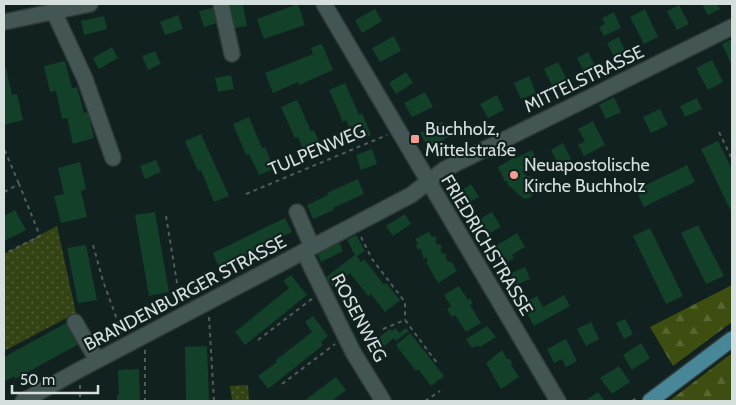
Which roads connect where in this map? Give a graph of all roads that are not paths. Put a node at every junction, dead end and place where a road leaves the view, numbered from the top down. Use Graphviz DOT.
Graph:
graph roads {
  1 [pos="90,4"];
  2 [pos="221,4"];
  3 [pos="324,4"];
  4 [pos="54,12"];
  5 [pos="4,22"];
  6 [pos="732,27"];
  7 [pos="232,54"];
  8 [pos="113,158"];
  9 [pos="428,182"];
  10 [pos="296,212"];
  11 [pos="308,249"];
  12 [pos="75,322"];
  13 [pos="732,339"];
  14 [pos="97,360"];
  15 [pos="23,401"];
  16 [pos="383,401"];
  17 [pos="558,401"];
  18 [pos="650,401"];
  1 -- 4 [label="street"];
  2 -- 7 [label="street"];
  3 -- 9 [label="street, FRIEDRICHSTRASSE"];
  4 -- 5 [label="street"];
  4 -- 8 [label="street"];
  6 -- 9 [label="street, MITTELSTRASSE"];
  9 -- 11 [label="street, BRANDENBURGER STRASSE"];
  9 -- 17 [label="street, FRIEDRICHSTRASSE"];
  10 -- 11 [label="street, BRANDENBURGER STRASSE"];
  11 -- 14 [label="street, BRANDENBURGER STRASSE"];
  11 -- 16 [label="street, ROSENWEG"];
  12 -- 14 [label="street"];
  13 -- 18 [label="main road"];
  14 -- 15 [label="street, BRANDENBURGER STRASSE"];
}
